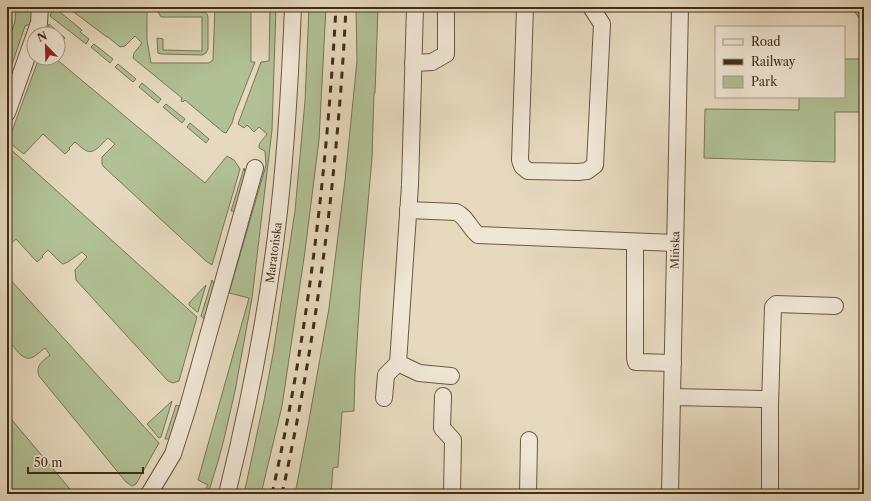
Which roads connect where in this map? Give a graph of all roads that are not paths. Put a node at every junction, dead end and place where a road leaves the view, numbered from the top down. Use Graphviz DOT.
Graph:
graph roads {
  1 [pos="40,7"];
  2 [pos="293,7"];
  3 [pos="415,7"];
  4 [pos="446,7"];
  5 [pos="525,7"];
  6 [pos="591,7"];
  7 [pos="680,7"];
  8 [pos="38,26"];
  9 [pos="26,58"];
  10 [pos="413,63"];
  11 [pos="7,113"];
  12 [pos="255,168"];
  13 [pos="408,210"];
  14 [pos="635,242"];
  15 [pos="676,243"];
  16 [pos="835,306"];
  17 [pos="398,363"];
  18 [pos="673,363"];
  19 [pos="451,376"];
  20 [pos="443,396"];
  21 [pos="672,397"];
  22 [pos="384,398"];
  23 [pos="770,399"];
  24 [pos="529,440"];
  25 [pos="150,494"];
  26 [pos="227,494"];
  27 [pos="452,494"];
  28 [pos="528,494"];
  29 [pos="670,494"];
  30 [pos="770,494"];
  1 -- 8 [label="street"];
  2 -- 26 [label="street, Maratońska"];
  3 -- 10 [label="street"];
  4 -- 10 [label="street"];
  5 -- 6 [label="street"];
  7 -- 15 [label="street, Mińska"];
  9 -- 11 [label="street"];
  10 -- 13 [label="street"];
  12 -- 25 [label="street"];
  13 -- 14 [label="street"];
  13 -- 17 [label="street"];
  14 -- 15 [label="street"];
  14 -- 18 [label="street"];
  15 -- 18 [label="street, Mińska"];
  16 -- 23 [label="street"];
  17 -- 19 [label="street"];
  17 -- 22 [label="street"];
  18 -- 21 [label="street, Mińska"];
  20 -- 27 [label="street"];
  21 -- 23 [label="street"];
  21 -- 29 [label="street, Mińska"];
  23 -- 30 [label="street"];
  24 -- 28 [label="street"];
}
